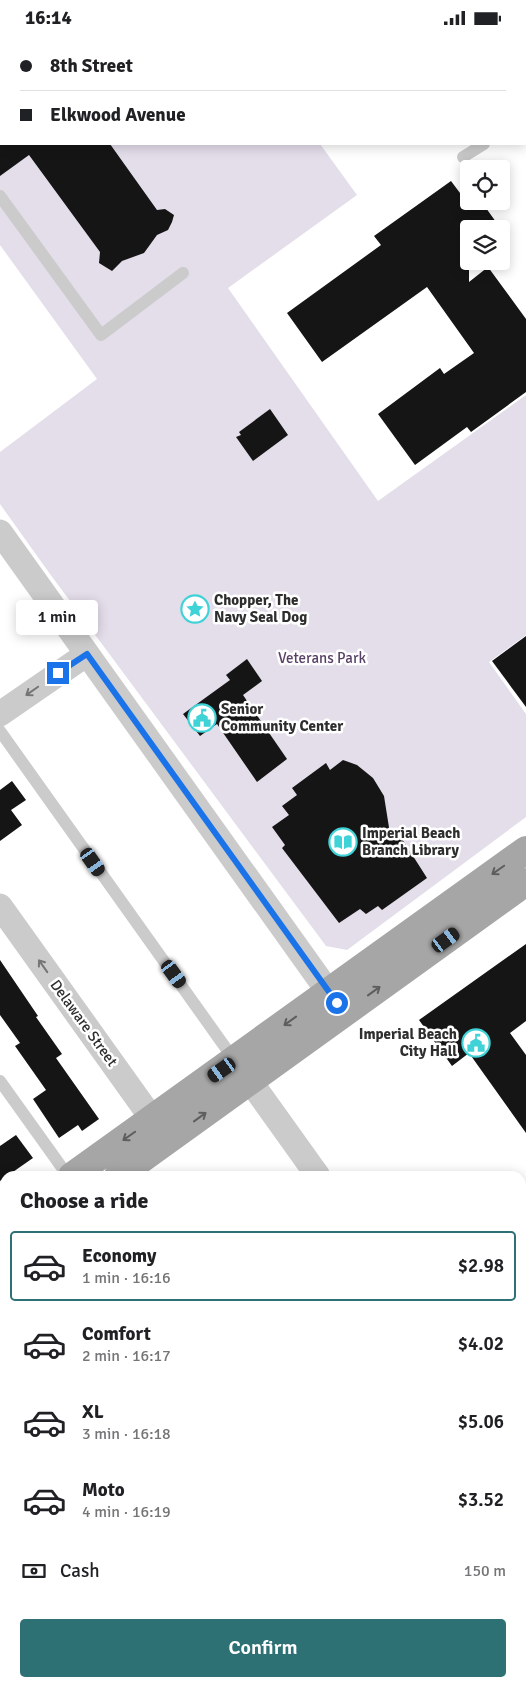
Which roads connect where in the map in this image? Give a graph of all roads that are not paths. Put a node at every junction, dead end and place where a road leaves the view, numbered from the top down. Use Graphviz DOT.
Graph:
graph roads {
  1 [pos="482,145"];
  2 [pos="463,157"];
  3 [pos="0,196"];
  4 [pos="183,273"];
  5 [pos="0,532"];
  6 [pos="87,654"];
  7 [pos="0,713"];
  8 [pos="0,731"];
  9 [pos="526,850"];
  10 [pos="526,882"];
  11 [pos="0,906"];
  12 [pos="337,1003"];
  13 [pos="243,1071"];
  14 [pos="0,1081"];
  15 [pos="160,1130"];
  16 [pos="64,1171"];
  17 [pos="82,1171"];
  18 [pos="123,1171"];
  19 [pos="314,1171"];
  1 -- 2 [label="lane"];
  3 -- 4 [label="lane"];
  5 -- 6 [label="street"];
  6 -- 7 [label="street, one-way"];
  6 -- 12 [label="street"];
  8 -- 13 [label="lane"];
  9 -- 12 [label="main road, one-way"];
  12 -- 10 [label="main road, one-way"];
  15 -- 11 [label="street, Delaware Street, one-way"];
  12 -- 13 [label="main road"];
  13 -- 15 [label="main road"];
  13 -- 19 [label="street"];
  14 -- 16 [label="lane"];
  15 -- 17 [label="main road, one-way"];
  15 -- 18 [label="main road"];
}
